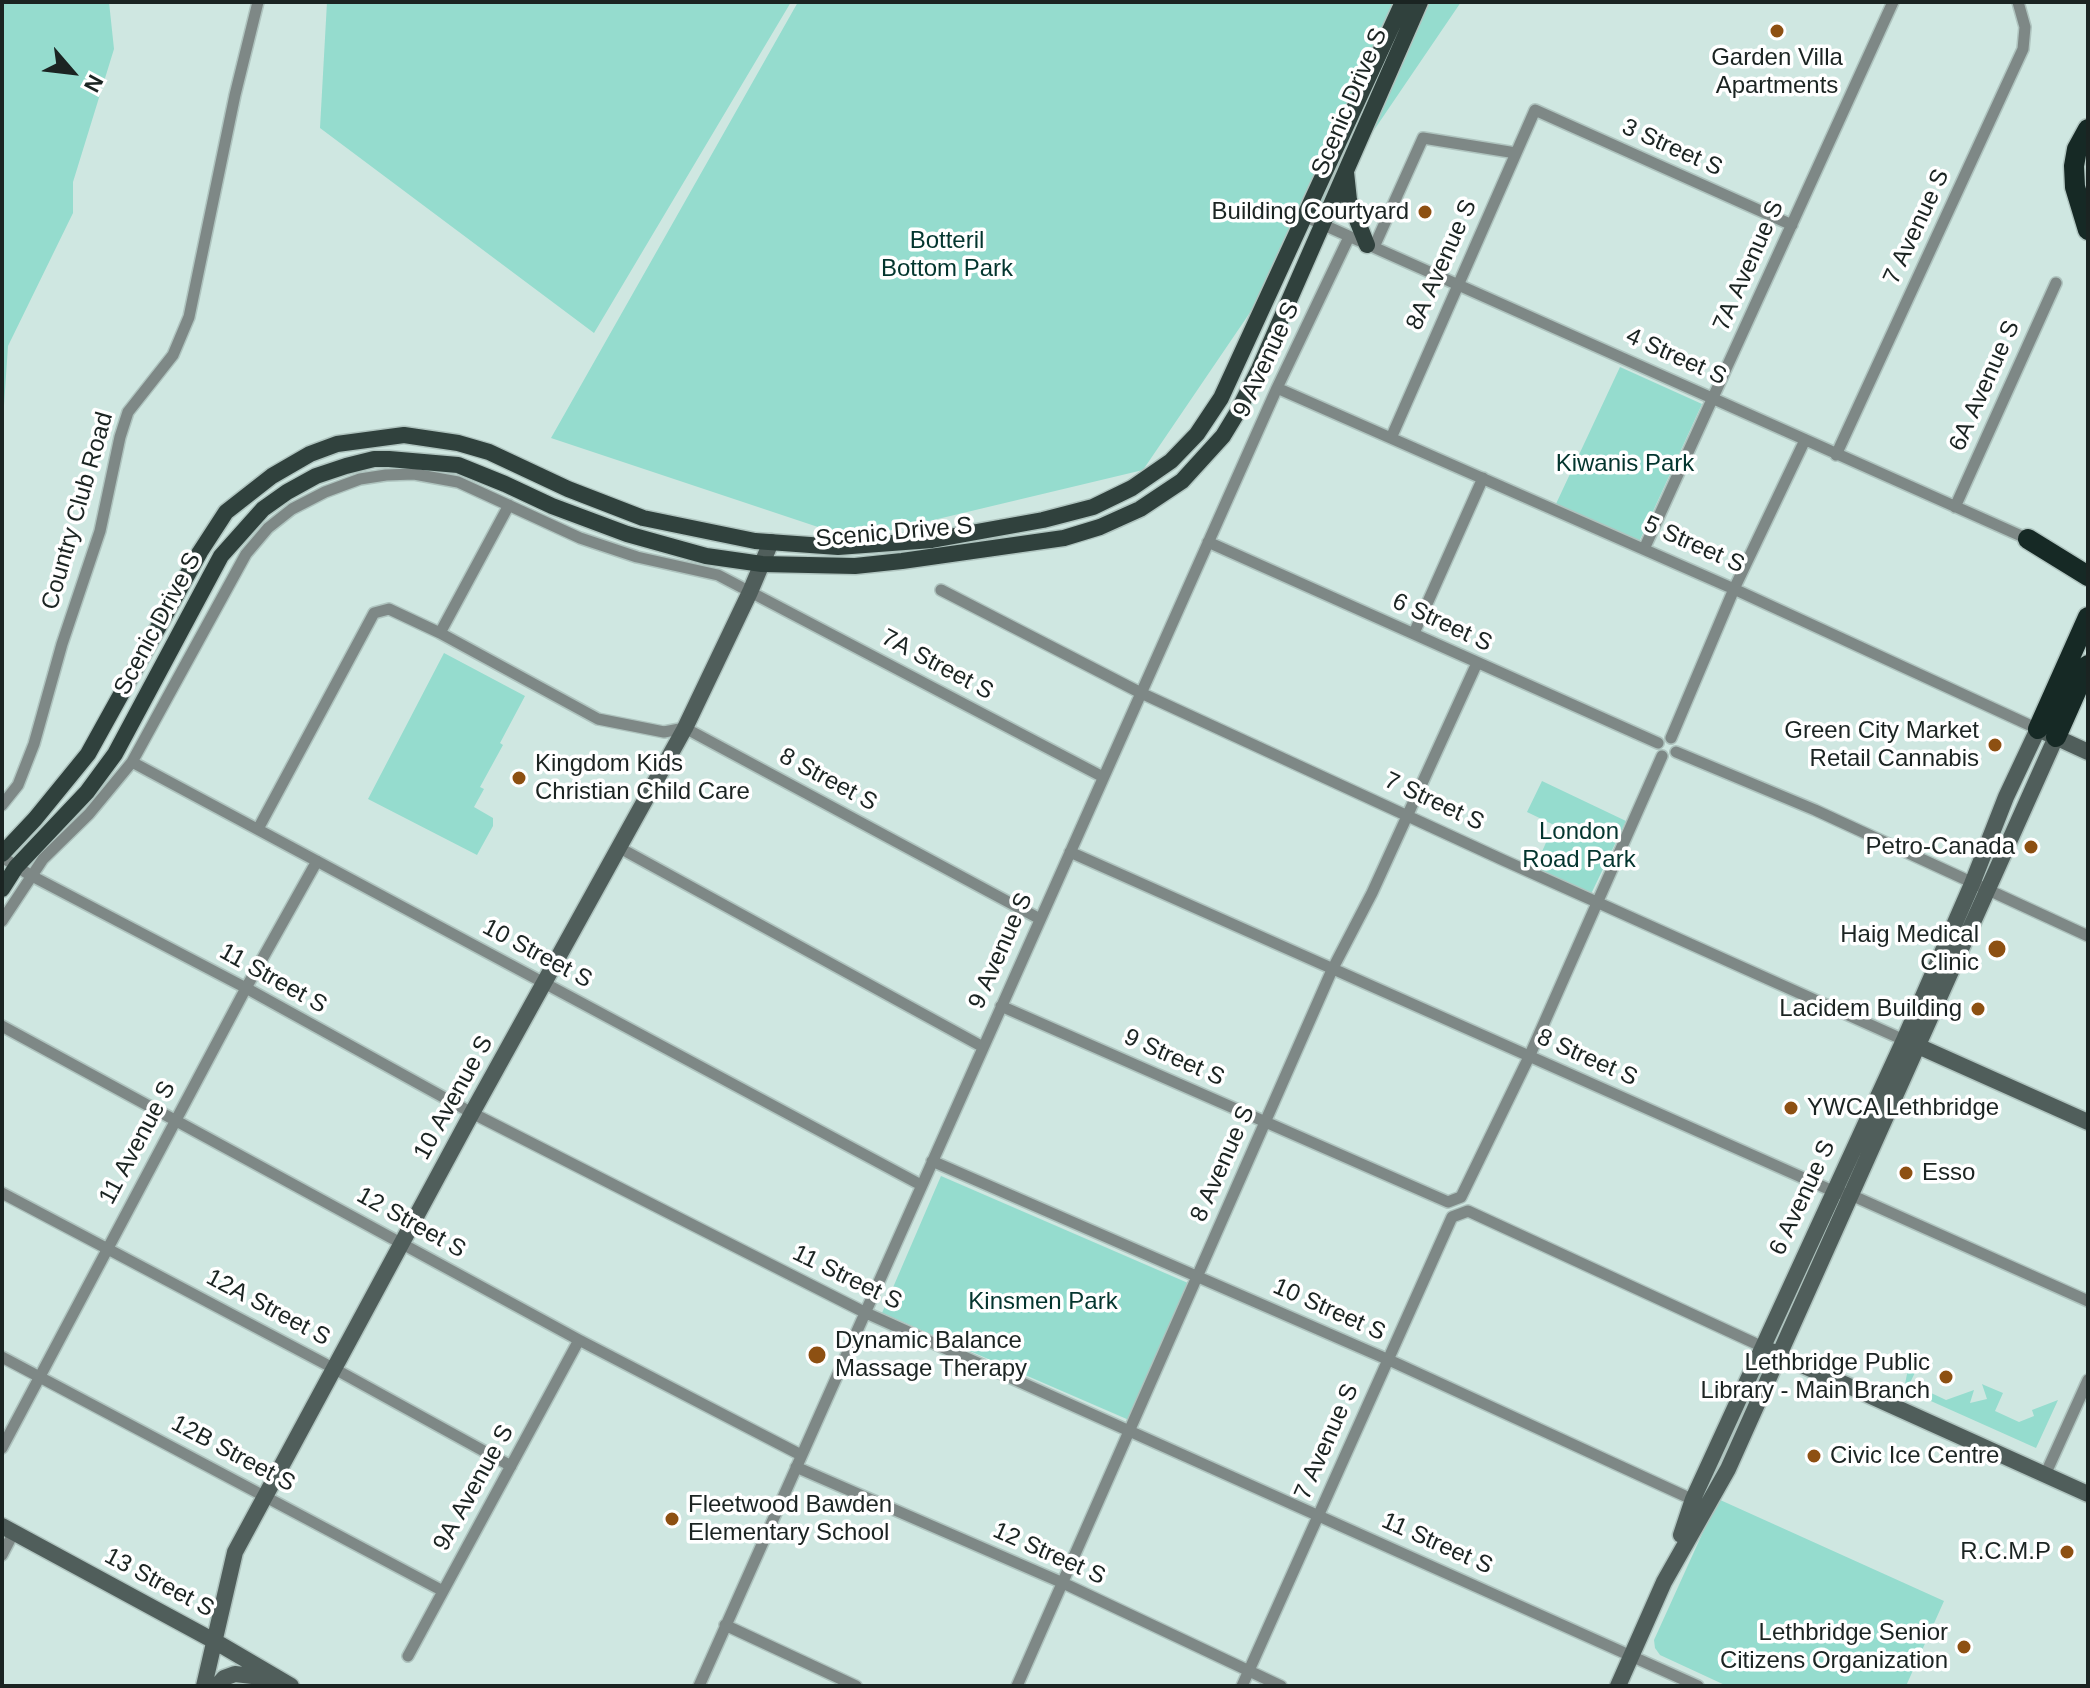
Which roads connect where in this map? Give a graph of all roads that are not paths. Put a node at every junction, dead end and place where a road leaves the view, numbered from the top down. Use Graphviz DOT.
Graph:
graph roads {
  1 [pos="258,2"];
  2 [pos="1403,2"];
  3 [pos="1420,2"];
  4 [pos="1893,2"];
  5 [pos="2018,2"];
  6 [pos="1535,110"];
  7 [pos="2088,129"];
  8 [pos="1516,153"];
  9 [pos="1346,171"];
  10 [pos="1306,217"];
  11 [pos="1792,225"];
  12 [pos="1322,226"];
  13 [pos="2088,230"];
  14 [pos="1349,237"];
  15 [pos="1371,246"];
  16 [pos="2056,283"];
  17 [pos="1457,285"];
  18 [pos="1277,388"];
  19 [pos="1713,398"];
  20 [pos="1391,438"];
  21 [pos="1805,440"];
  22 [pos="1836,455"];
  23 [pos="1483,478"];
  24 [pos="509,505"];
  25 [pos="1955,507"];
  26 [pos="2028,539"];
  27 [pos="771,542"];
  28 [pos="1208,542"];
  29 [pos="1644,549"];
  30 [pos="2088,555"];
  31 [pos="762,564"];
  32 [pos="2088,576"];
  33 [pos="1734,589"];
  34 [pos="941,590"];
  35 [pos="750,592"];
  36 [pos="2088,617"];
  37 [pos="440,633"];
  38 [pos="1414,633"];
  39 [pos="1477,663"];
  40 [pos="2088,665"];
  41 [pos="1141,693"];
  42 [pos="685,728"];
  43 [pos="2047,733"];
  44 [pos="1671,738"];
  45 [pos="1658,743"];
  46 [pos="1676,752"];
  47 [pos="2088,752"];
  48 [pos="1662,756"];
  49 [pos="132,762"];
  50 [pos="1103,777"];
  51 [pos="2,805"];
  52 [pos="1408,816"];
  53 [pos="258,829"];
  54 [pos="618,847"];
  55 [pos="1070,852"];
  56 [pos="317,861"];
  57 [pos="12,863"];
  58 [pos="1980,887"];
  59 [pos="2,889"];
  60 [pos="1597,902"];
  61 [pos="1040,919"];
  62 [pos="2,921"];
  63 [pos="2088,936"];
  64 [pos="1332,970"];
  65 [pos="544,983"];
  66 [pos="246,988"];
  67 [pos="1001,1006"];
  68 [pos="2,1026"];
  69 [pos="1911,1043"];
  70 [pos="983,1047"];
  71 [pos="1529,1057"];
  72 [pos="472,1113"];
  73 [pos="175,1120"];
  74 [pos="1266,1122"];
  75 [pos="2088,1122"];
  76 [pos="932,1161"];
  77 [pos="921,1185"];
  78 [pos="2,1193"];
  79 [pos="1843,1193"];
  80 [pos="402,1243"];
  81 [pos="107,1248"];
  82 [pos="1197,1277"];
  83 [pos="2088,1301"];
  84 [pos="864,1312"];
  85 [pos="579,1340"];
  86 [pos="1763,1347"];
  87 [pos="1780,1355"];
  88 [pos="2,1357"];
  89 [pos="1389,1360"];
  90 [pos="333,1368"];
  91 [pos="39,1376"];
  92 [pos="2088,1380"];
  93 [pos="1130,1430"];
  94 [pos="2,1448"];
  95 [pos="801,1455"];
  96 [pos="511,1466"];
  97 [pos="796,1467"];
  98 [pos="2045,1475"];
  99 [pos="2088,1494"];
  100 [pos="265,1496"];
  101 [pos="1700,1502"];
  102 [pos="1319,1514"];
  103 [pos="8,1529"];
  104 [pos="2,1555"];
  105 [pos="1063,1583"];
  106 [pos="443,1591"];
  107 [pos="725,1625"];
  108 [pos="216,1642"];
  109 [pos="408,1656"];
  110 [pos="1631,1656"];
  111 [pos="1249,1672"];
  112 [pos="289,1685"];
  113 [pos="204,1686"];
  114 [pos="217,1686"];
  115 [pos="699,1686"];
  116 [pos="856,1686"];
  117 [pos="1017,1686"];
  118 [pos="1242,1686"];
  119 [pos="1281,1686"];
  120 [pos="1618,1686"];
  121 [pos="1698,1686"];
  1 -- 51 [label="street, Country Club Road"];
  2 -- 10 [label="main road, Scenic Drive S"];
  3 -- 9 [label="main road, Scenic Drive S"];
  4 -- 11 [label="street, 7A Avenue S"];
  5 -- 22 [label="street, 7 Avenue S"];
  6 -- 8 [label="street, 8A Avenue S"];
  6 -- 11 [label="street, 3 Street S"];
  7 -- 13 [label="highway"];
  8 -- 15 [label="street"];
  8 -- 17 [label="street, 8A Avenue S"];
  9 -- 12 [label="main road, Scenic Drive S"];
  9 -- 15 [label="main road"];
  10 -- 12 [label="street, 4 Street S"];
  10 -- 27 [label="main road, Scenic Drive S"];
  11 -- 19 [label="street, 7A Avenue S"];
  12 -- 14 [label="street, 4 Street S"];
  12 -- 31 [label="main road, Scenic Drive S"];
  14 -- 15 [label="street, 4 Street S"];
  14 -- 18 [label="street, 9 Avenue S"];
  15 -- 17 [label="street, 4 Street S"];
  16 -- 25 [label="street, 6A Avenue S"];
  17 -- 19 [label="street, 4 Street S"];
  17 -- 20 [label="street, 8A Avenue S"];
  18 -- 20 [label="street, 5 Street S"];
  18 -- 28 [label="street, 9 Avenue S"];
  19 -- 21 [label="street, 4 Street S"];
  19 -- 29 [label="street, 7A Avenue S"];
  20 -- 23 [label="street, 5 Street S"];
  21 -- 22 [label="street, 4 Street S"];
  21 -- 33 [label="street"];
  22 -- 25 [label="street, 4 Street S"];
  23 -- 29 [label="street, 5 Street S"];
  23 -- 38 [label="street"];
  24 -- 35 [label="street, Scenic Drive S"];
  24 -- 37 [label="street"];
  24 -- 49 [label="street, Scenic Drive S"];
  25 -- 26 [label="street, 4 Street S"];
  26 -- 30 [label="highway"];
  26 -- 32 [label="highway"];
  27 -- 31 [label="street, 10 Avenue S"];
  27 -- 57 [label="main road, Scenic Drive S"];
  28 -- 38 [label="street, 6 Street S"];
  28 -- 41 [label="street, 9 Avenue S"];
  29 -- 33 [label="street, 5 Street S"];
  31 -- 35 [label="street, 10 Avenue S"];
  31 -- 57 [label="main road, Scenic Drive S"];
  33 -- 43 [label="street, 5 Street S"];
  33 -- 44 [label="street"];
  34 -- 41 [label="street, 7 Street S"];
  35 -- 42 [label="street, 10 Avenue S"];
  35 -- 50 [label="street, 7A Street S"];
  36 -- 43 [label="highway, 6 Avenue S"];
  37 -- 42 [label="street, 8 Street S"];
  37 -- 53 [label="street, 8 Street S"];
  38 -- 39 [label="street, 6 Street S"];
  39 -- 45 [label="street, 6 Street S"];
  39 -- 52 [label="street, 8 Avenue S"];
  40 -- 43 [label="highway, 6 Avenue S"];
  41 -- 50 [label="street, 9 Avenue S"];
  41 -- 52 [label="street, 7 Street S"];
  42 -- 54 [label="street, 10 Avenue S"];
  42 -- 61 [label="street, 8 Street S"];
  43 -- 47 [label="street, 5 Street S"];
  43 -- 58 [label="street, 6 Avenue S"];
  44 -- 45 [label="street"];
  44 -- 46 [label="street"];
  45 -- 48 [label="street"];
  46 -- 48 [label="street"];
  46 -- 58 [label="street"];
  48 -- 60 [label="street"];
  49 -- 53 [label="street, 10 Street S"];
  49 -- 57 [label="street, Scenic Drive S"];
  50 -- 55 [label="street, 9 Avenue S"];
  52 -- 60 [label="street, 7 Street S"];
  52 -- 64 [label="street, 8 Avenue S"];
  53 -- 56 [label="street, 10 Street S"];
  54 -- 65 [label="street, 10 Avenue S"];
  54 -- 70 [label="street"];
  55 -- 61 [label="street, 9 Avenue S"];
  55 -- 64 [label="street, 8 Street S"];
  56 -- 65 [label="street, 10 Street S"];
  56 -- 66 [label="street, 11 Avenue S"];
  57 -- 59 [label="main road, Scenic Drive S"];
  57 -- 62 [label="street, Scenic Drive S"];
  57 -- 66 [label="street, 11 Street S"];
  58 -- 63 [label="street"];
  58 -- 69 [label="street, 6 Avenue S"];
  60 -- 69 [label="street, 7 Street S"];
  60 -- 71 [label="street"];
  61 -- 67 [label="street, 9 Avenue S"];
  64 -- 71 [label="street, 8 Street S"];
  64 -- 74 [label="street, 8 Avenue S"];
  65 -- 72 [label="street, 10 Avenue S"];
  65 -- 77 [label="street, 10 Street S"];
  66 -- 72 [label="street, 11 Street S"];
  66 -- 73 [label="street, 11 Avenue S"];
  67 -- 70 [label="street, 9 Avenue S"];
  67 -- 74 [label="street, 9 Street S"];
  68 -- 73 [label="street, 12 Street S"];
  69 -- 75 [label="street, 7 Street S"];
  69 -- 79 [label="street, 6 Avenue S"];
  70 -- 76 [label="street, 9 Avenue S"];
  71 -- 74 [label="street, 9 Street S"];
  71 -- 79 [label="street, 8 Street S"];
  72 -- 80 [label="street, 10 Avenue S"];
  72 -- 84 [label="street, 11 Street S"];
  73 -- 80 [label="street, 12 Street S"];
  73 -- 81 [label="street, 11 Avenue S"];
  74 -- 82 [label="street, 8 Avenue S"];
  76 -- 77 [label="street, 9 Avenue S"];
  76 -- 82 [label="street, 10 Street S"];
  77 -- 84 [label="street, 9 Avenue S"];
  78 -- 81 [label="street, 12A Street S"];
  79 -- 83 [label="street, 8 Street S"];
  79 -- 86 [label="street, 6 Avenue S"];
  79 -- 87 [label="street, 6 Avenue S"];
  80 -- 85 [label="street, 12 Street S"];
  80 -- 90 [label="street, 10 Avenue S"];
  81 -- 90 [label="street, 12A Street S"];
  81 -- 91 [label="street, 11 Avenue S"];
  82 -- 89 [label="street, 10 Street S"];
  82 -- 93 [label="street, 8 Avenue S"];
  84 -- 93 [label="street, 11 Street S"];
  84 -- 95 [label="street, 9 Avenue S"];
  85 -- 95 [label="street, 12 Street S"];
  85 -- 96 [label="street, 9A Avenue S"];
  86 -- 87 [label="street"];
  86 -- 89 [label="street, 7 Avenue S"];
  86 -- 101 [label="street, 6 Avenue S"];
  87 -- 98 [label="street"];
  87 -- 101 [label="street, 6 Avenue S"];
  88 -- 91 [label="street, 12B Street S"];
  89 -- 101 [label="street, 10 Street S"];
  89 -- 102 [label="street, 7 Avenue S"];
  90 -- 96 [label="street, 12A Street S"];
  90 -- 100 [label="street, 10 Avenue S"];
  91 -- 94 [label="street, 11 Avenue S"];
  91 -- 100 [label="street, 12B Street S"];
  92 -- 98 [label="street"];
  93 -- 102 [label="street, 11 Street S"];
  93 -- 105 [label="street, 8 Avenue S"];
  95 -- 97 [label="street, 9 Avenue S"];
  96 -- 106 [label="street, 9A Avenue S"];
  97 -- 105 [label="street, 12 Street S"];
  97 -- 107 [label="street, 9 Avenue S"];
  98 -- 99 [label="street"];
  100 -- 106 [label="street, 12B Street S"];
  100 -- 108 [label="street, 10 Avenue S"];
  101 -- 110 [label="street, 6 Avenue S"];
  102 -- 110 [label="street, 11 Street S"];
  102 -- 111 [label="street, 7 Avenue S"];
  103 -- 104 [label="street"];
  103 -- 108 [label="street, 13 Street S"];
  105 -- 111 [label="street, 12 Street S"];
  105 -- 117 [label="street, 8 Avenue S"];
  106 -- 109 [label="street, 9A Avenue S"];
  107 -- 115 [label="street, 9 Avenue S"];
  107 -- 116 [label="street"];
  108 -- 112 [label="street, 13 Street S"];
  108 -- 113 [label="street, 10 Avenue S"];
  110 -- 120 [label="street, 6 Avenue S"];
  110 -- 121 [label="street, 11 Street S"];
  111 -- 118 [label="street, 7 Avenue S"];
  111 -- 119 [label="street, 12 Street S"];
  112 -- 114 [label="street"];
}
